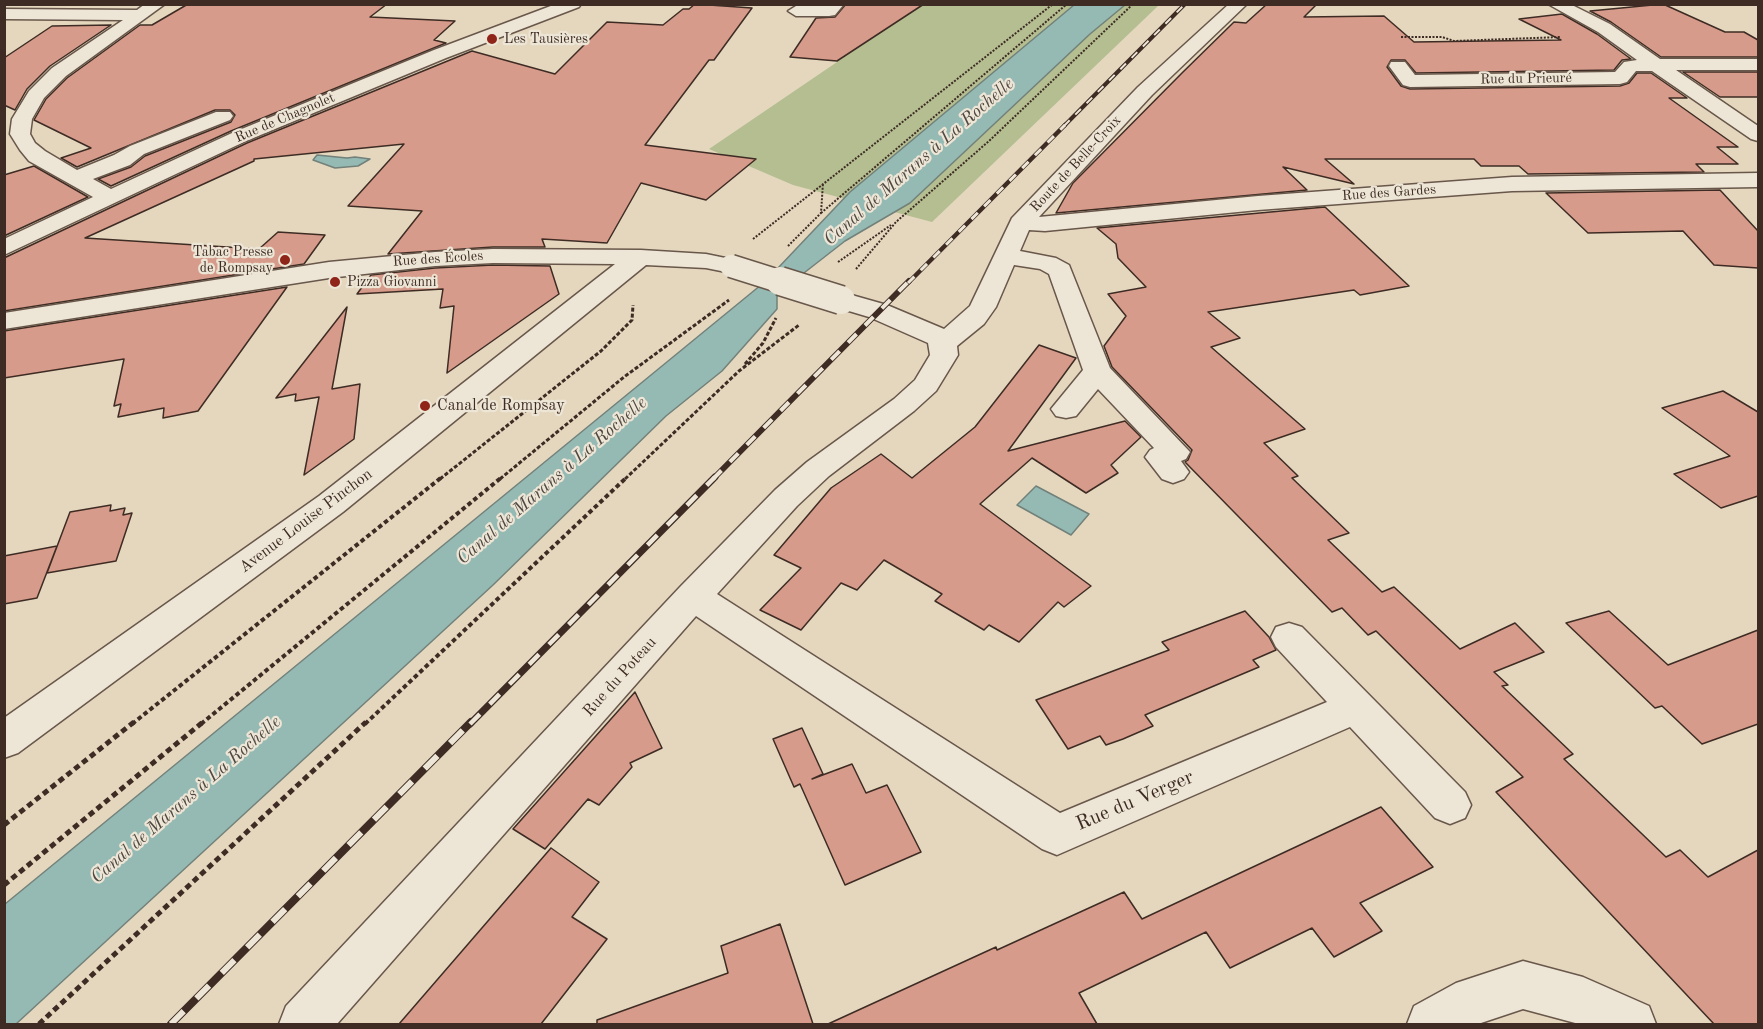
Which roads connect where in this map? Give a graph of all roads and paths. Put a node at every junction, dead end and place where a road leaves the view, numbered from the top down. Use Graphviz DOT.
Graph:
graph roads {
  1 [pos="157,4"];
  2 [pos="573,4"];
  3 [pos="836,4"];
  4 [pos="1053,4"];
  5 [pos="1067,4"];
  6 [pos="1133,4"];
  7 [pos="1239,4"];
  8 [pos="1562,5"];
  9 [pos="526,7"];
  10 [pos="796,11"];
  11 [pos="4,14"];
  12 [pos="139,15"];
  13 [pos="547,15"];
  14 [pos="1758,64"];
  15 [pos="1656,65"];
  16 [pos="1398,66"];
  17 [pos="223,116"];
  18 [pos="1758,135"];
  19 [pos="75,178"];
  20 [pos="823,183"];
  21 [pos="1753,185"];
  22 [pos="109,197"];
  23 [pos="821,213"];
  24 [pos="1020,223"];
  25 [pos="749,242"];
  26 [pos="4,248"];
  27 [pos="785,249"];
  28 [pos="565,255"];
  29 [pos="1007,256"];
  30 [pos="641,257"];
  31 [pos="597,290"];
  32 [pos="731,298"];
  33 [pos="846,302"];
  34 [pos="633,303"];
  35 [pos="4,321"];
  36 [pos="944,344"];
  37 [pos="1097,371"];
  38 [pos="1066,409"];
  39 [pos="1173,472"];
  40 [pos="693,596"];
  41 [pos="1289,637"];
  42 [pos="1356,707"];
  43 [pos="4,741"];
  44 [pos="1450,805"];
  45 [pos="4,825"];
  46 [pos="4,885"];
  47 [pos="39,1024"];
  48 [pos="304,1024"];
  49 [pos="1432,1024"];
  50 [pos="1631,1024"];
  1 -- 12 [label="street"];
  2 -- 13 [label="street, Rue de Chagnolet"];
  3 -- 10 [label="street"];
  4 -- 20 [label="path"];
  5 -- 23 [label="path"];
  6 -- 33 [label="path"];
  7 -- 24 [label="street, Route de Belle-Croix"];
  8 -- 15 [label="street"];
  9 -- 13 [label="street"];
  11 -- 12 [label="street"];
  12 -- 19 [label="street"];
  13 -- 22 [label="street, Rue de Chagnolet"];
  14 -- 15 [label="street"];
  15 -- 16 [label="street, Rue du Prieuré"];
  15 -- 18 [label="street"];
  17 -- 19 [label="street"];
  19 -- 22 [label="street"];
  20 -- 23 [label="path"];
  20 -- 25 [label="path"];
  21 -- 24 [label="street, Rue des Gardes"];
  22 -- 26 [label="street, Rue de Chagnolet"];
  23 -- 27 [label="path"];
  24 -- 29 [label="street, Route de Belle-Croix"];
  28 -- 30 [label="street, Rue des Écoles"];
  28 -- 31 [label="street"];
  28 -- 35 [label="street, Rue des Écoles"];
  29 -- 36 [label="street, Route de Belle-Croix"];
  29 -- 37 [label="street"];
  30 -- 31 [label="street, Avenue Louise Pinchon"];
  30 -- 33 [label="street, Rue des Écoles, bridge"];
  31 -- 43 [label="street, Avenue Louise Pinchon"];
  32 -- 46 [label="path"];
  33 -- 36 [label="street, Rue des Écoles"];
  33 -- 47 [label="path"];
  34 -- 45 [label="path"];
  36 -- 40 [label="street, Rue du Poteau"];
  37 -- 38 [label="street"];
  37 -- 39 [label="street"];
  40 -- 42 [label="street, Rue du Verger"];
  40 -- 48 [label="street, Rue du Poteau"];
  41 -- 42 [label="street"];
  42 -- 44 [label="street"];
  49 -- 50 [label="street"];
}
